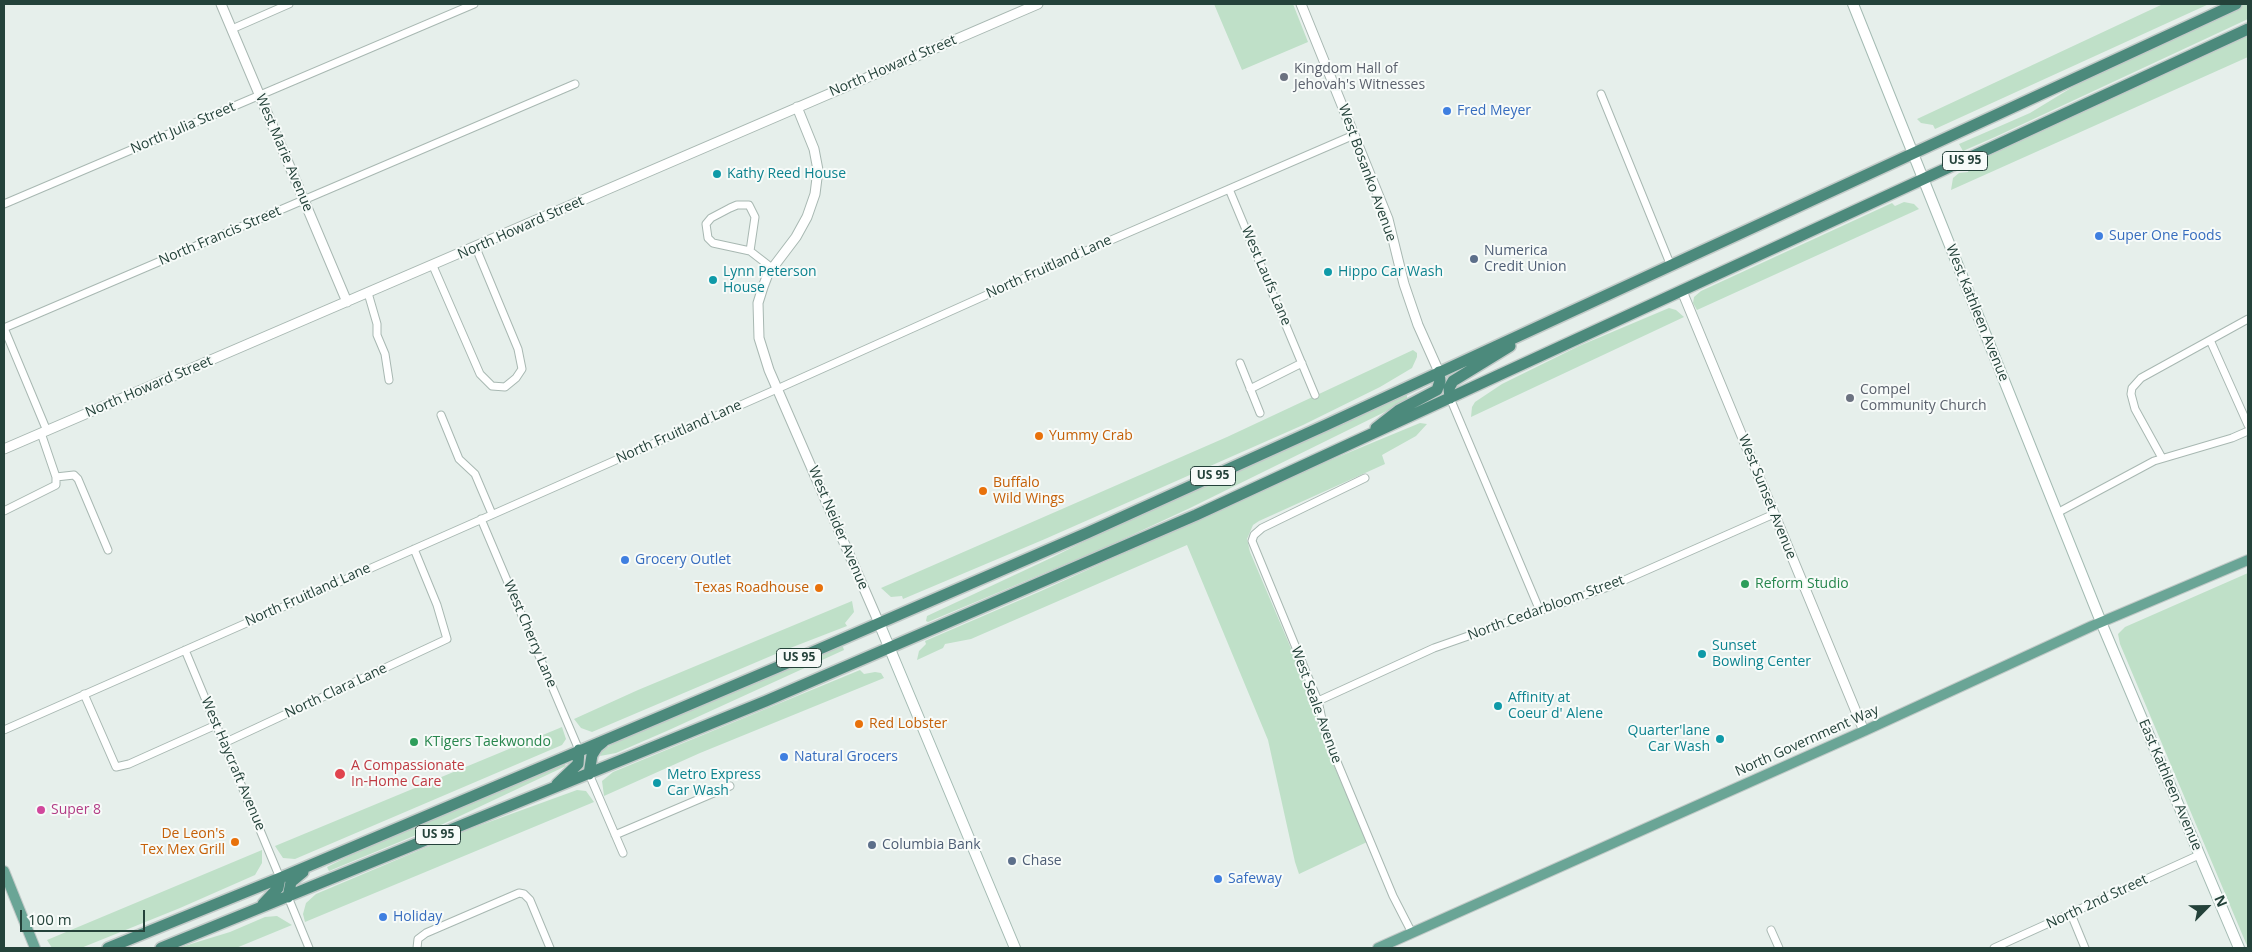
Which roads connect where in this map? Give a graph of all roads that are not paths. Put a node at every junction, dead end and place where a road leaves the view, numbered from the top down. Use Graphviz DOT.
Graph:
graph roads {
  1 [pos="221,4"];
  2 [pos="289,4"];
  3 [pos="474,4"];
  4 [pos="1038,4"];
  5 [pos="1301,4"];
  6 [pos="1852,4"];
  7 [pos="2236,4"];
  8 [pos="232,29"];
  9 [pos="2248,30"];
  10 [pos="575,84"];
  11 [pos="1601,94"];
  12 [pos="259,95"];
  13 [pos="798,107"];
  14 [pos="1354,135"];
  15 [pos="1913,153"];
  16 [pos="1924,180"];
  17 [pos="1229,189"];
  18 [pos="303,200"];
  19 [pos="4,204"];
  20 [pos="476,248"];
  21 [pos="750,252"];
  22 [pos="433,266"];
  23 [pos="1671,266"];
  24 [pos="772,268"];
  25 [pos="1682,291"];
  26 [pos="368,293"];
  27 [pos="347,302"];
  28 [pos="2248,319"];
  29 [pos="4,328"];
  30 [pos="1531,330"];
  31 [pos="2210,340"];
  32 [pos="1240,363"];
  33 [pos="1302,363"];
  34 [pos="1439,372"];
  35 [pos="389,380"];
  36 [pos="777,389"];
  37 [pos="1250,389"];
  38 [pos="1315,395"];
  39 [pos="1450,398"];
  40 [pos="1260,413"];
  41 [pos="441,415"];
  42 [pos="2248,425"];
  43 [pos="2248,431"];
  44 [pos="44,432"];
  45 [pos="1369,435"];
  46 [pos="4,449"];
  47 [pos="2162,458"];
  48 [pos="56,477"];
  49 [pos="1365,478"];
  50 [pos="4,511"];
  51 [pos="2057,513"];
  52 [pos="492,514"];
  53 [pos="1774,514"];
  54 [pos="481,519"];
  55 [pos="414,548"];
  56 [pos="108,550"];
  57 [pos="2248,560"];
  58 [pos="1540,612"];
  59 [pos="2101,622"];
  60 [pos="879,623"];
  61 [pos="889,648"];
  62 [pos="185,650"];
  63 [pos="84,694"];
  64 [pos="1318,701"];
  65 [pos="216,724"];
  66 [pos="4,730"];
  67 [pos="1864,731"];
  68 [pos="611,736"];
  69 [pos="224,743"];
  70 [pos="579,750"];
  71 [pos="589,774"];
  72 [pos="730,786"];
  73 [pos="551,789"];
  74 [pos="615,836"];
  75 [pos="623,853"];
  76 [pos="2199,855"];
  77 [pos="317,862"];
  78 [pos="4,871"];
  79 [pos="280,878"];
  80 [pos="288,896"];
  81 [pos="256,910"];
  82 [pos="2071,914"];
  83 [pos="1771,930"];
  84 [pos="1412,933"];
  85 [pos="35,948"];
  86 [pos="108,948"];
  87 [pos="161,948"];
  88 [pos="309,948"];
  89 [pos="417,948"];
  90 [pos="550,948"];
  91 [pos="1015,948"];
  92 [pos="1378,948"];
  93 [pos="1779,948"];
  94 [pos="1994,948"];
  95 [pos="2085,948"];
  96 [pos="2239,948"];
  1 -- 8 [label="street, West Marie Avenue"];
  2 -- 8 [label="street"];
  3 -- 12 [label="street, North Julia Street"];
  4 -- 13 [label="street, North Howard Street"];
  5 -- 14 [label="street, West Bosanko Avenue"];
  6 -- 15 [label="main road, West Kathleen Avenue"];
  7 -- 15 [label="highway, US 95"];
  8 -- 12 [label="street, West Marie Avenue"];
  9 -- 16 [label="highway, US 95"];
  10 -- 18 [label="street, North Francis Street"];
  11 -- 23 [label="street"];
  12 -- 18 [label="street, West Marie Avenue"];
  12 -- 19 [label="street, North Julia Street"];
  13 -- 20 [label="street, North Howard Street"];
  13 -- 24 [label="street, West Neider Avenue"];
  14 -- 17 [label="street, North Fruitland Lane"];
  14 -- 34 [label="street, West Bosanko Avenue"];
  15 -- 16 [label="main road, West Kathleen Avenue"];
  15 -- 23 [label="highway, US 95"];
  16 -- 25 [label="highway, US 95"];
  16 -- 51 [label="main road, West Kathleen Avenue"];
  17 -- 33 [label="street, West Laufs Lane"];
  17 -- 36 [label="street, North Fruitland Lane"];
  18 -- 27 [label="street, West Marie Avenue"];
  18 -- 29 [label="street, North Francis Street"];
  20 -- 22 [label="street, North Howard Street"];
  20 -- 22 [label="street"];
  21 -- 21 [label="street"];
  21 -- 24 [label="street"];
  22 -- 26 [label="street, North Howard Street"];
  23 -- 30 [label="highway, US 95"];
  24 -- 36 [label="street, West Neider Avenue"];
  25 -- 39 [label="highway, US 95"];
  25 -- 53 [label="street, West Sunset Avenue"];
  26 -- 27 [label="street, North Howard Street"];
  26 -- 35 [label="street"];
  27 -- 44 [label="street, North Howard Street"];
  28 -- 31 [label="street"];
  29 -- 44 [label="street"];
  30 -- 34 [label="highway, US 95"];
  30 -- 39 [label="highway"];
  31 -- 42 [label="street"];
  31 -- 47 [label="street"];
  32 -- 37 [label="street"];
  33 -- 37 [label="street"];
  33 -- 38 [label="street, West Laufs Lane"];
  34 -- 45 [label="highway"];
  34 -- 60 [label="highway, US 95"];
  36 -- 52 [label="street, North Fruitland Lane"];
  36 -- 60 [label="street, West Neider Avenue"];
  37 -- 40 [label="street"];
  39 -- 45 [label="highway, US 95"];
  39 -- 58 [label="street"];
  41 -- 52 [label="street"];
  43 -- 47 [label="street"];
  44 -- 46 [label="street, North Howard Street"];
  44 -- 48 [label="street"];
  45 -- 61 [label="highway, US 95"];
  47 -- 51 [label="street"];
  48 -- 50 [label="street"];
  48 -- 56 [label="street"];
  49 -- 64 [label="street, West Seale Avenue"];
  51 -- 59 [label="main road, West Kathleen Avenue"];
  52 -- 54 [label="street, North Fruitland Lane"];
  53 -- 58 [label="street, North Cedarbloom Street"];
  53 -- 67 [label="street, West Sunset Avenue"];
  54 -- 55 [label="street, North Fruitland Lane"];
  54 -- 70 [label="street, West Cherry Lane"];
  55 -- 62 [label="street, North Fruitland Lane"];
  55 -- 69 [label="street, North Clara Lane"];
  57 -- 59 [label="main road, North Government Way"];
  58 -- 64 [label="street, North Cedarbloom Street"];
  59 -- 67 [label="main road, North Government Way"];
  59 -- 76 [label="main road, East Kathleen Avenue"];
  60 -- 61 [label="main road, West Neider Avenue"];
  60 -- 68 [label="highway, US 95"];
  61 -- 71 [label="highway, US 95"];
  61 -- 91 [label="main road, West Neider Avenue"];
  62 -- 63 [label="street, North Fruitland Lane"];
  62 -- 65 [label="street, West Haycraft Avenue"];
  63 -- 65 [label="street"];
  63 -- 66 [label="street, North Fruitland Lane"];
  64 -- 84 [label="street, West Seale Avenue"];
  65 -- 69 [label="street, West Haycraft Avenue"];
  67 -- 84 [label="main road, North Government Way"];
  68 -- 70 [label="highway, US 95"];
  68 -- 71 [label="highway"];
  69 -- 79 [label="street, West Haycraft Avenue"];
  70 -- 73 [label="highway"];
  70 -- 77 [label="highway, US 95"];
  71 -- 73 [label="highway, US 95"];
  71 -- 74 [label="street"];
  72 -- 74 [label="street"];
  73 -- 80 [label="highway, US 95"];
  74 -- 75 [label="street"];
  76 -- 82 [label="street, North 2nd Street"];
  76 -- 96 [label="main road, East Kathleen Avenue"];
  77 -- 79 [label="highway, US 95"];
  77 -- 80 [label="highway"];
  78 -- 85 [label="main road"];
  79 -- 81 [label="highway"];
  79 -- 86 [label="highway, US 95"];
  80 -- 81 [label="highway, US 95"];
  80 -- 88 [label="street"];
  81 -- 87 [label="highway, US 95"];
  82 -- 94 [label="street, North 2nd Street"];
  82 -- 95 [label="street"];
  83 -- 93 [label="street"];
  84 -- 92 [label="main road, North Government Way"];
  89 -- 90 [label="street"];
}
